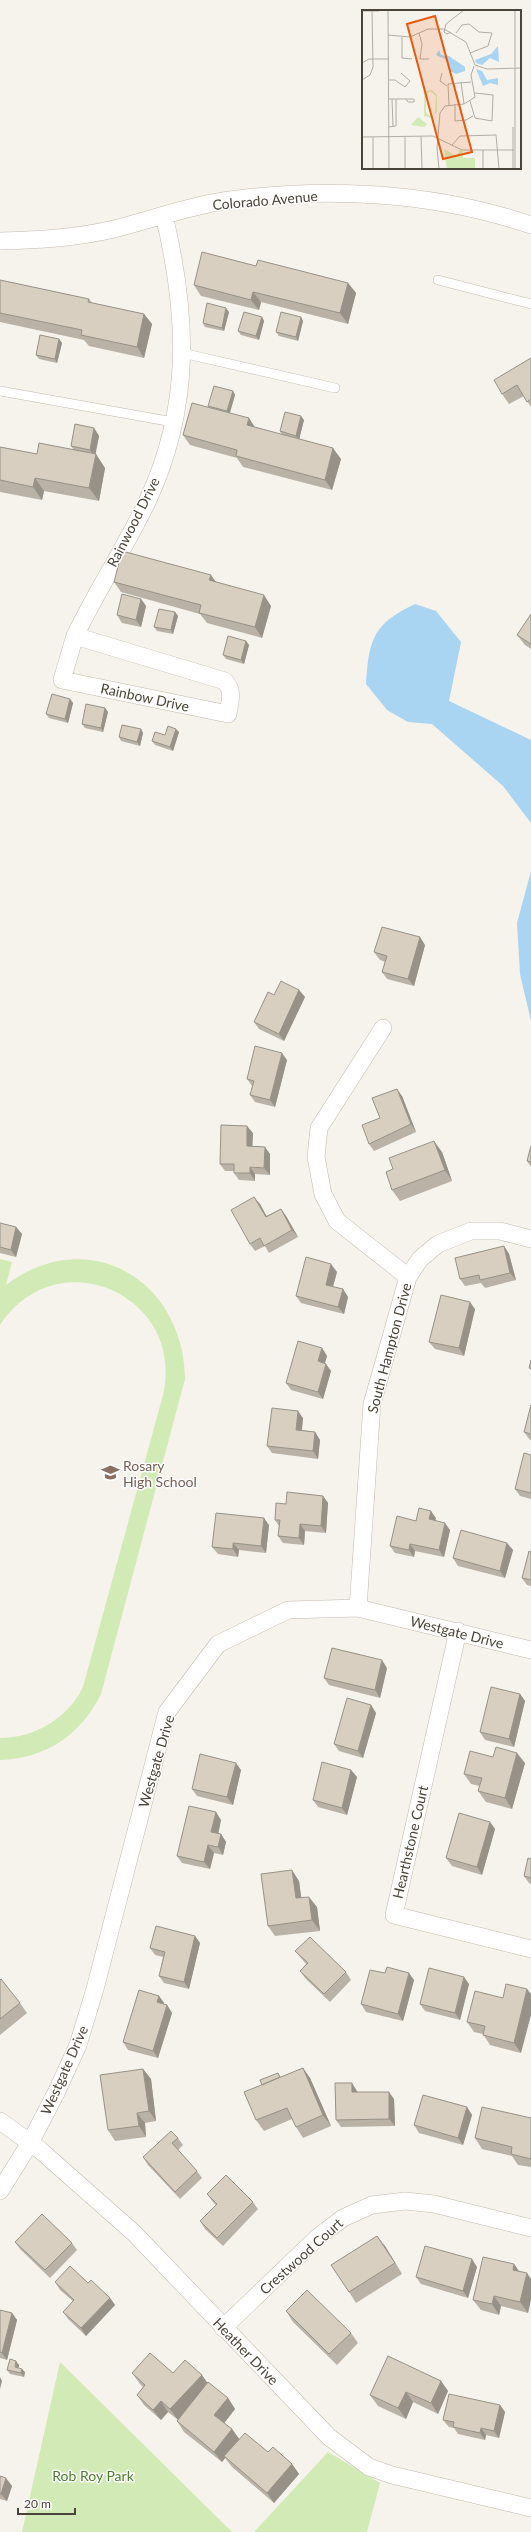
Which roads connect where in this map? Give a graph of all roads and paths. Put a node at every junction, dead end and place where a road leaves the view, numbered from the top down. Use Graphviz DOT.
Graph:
graph roads {
  1 [pos="164,215"];
  2 [pos="531,225"];
  3 [pos="0,241"];
  4 [pos="438,280"];
  5 [pos="531,304"];
  6 [pos="182,353"];
  7 [pos="334,388"];
  8 [pos="0,391"];
  9 [pos="173,422"];
  10 [pos="75,636"];
  11 [pos="62,680"];
  12 [pos="383,1028"];
  13 [pos="531,1239"];
  14 [pos="408,1277"];
  15 [pos="358,1608"];
  16 [pos="458,1631"];
  17 [pos="531,1650"];
  18 [pos="531,1949"];
  19 [pos="0,2121"];
  20 [pos="30,2142"];
  21 [pos="0,2191"];
  22 [pos="531,2228"];
  23 [pos="223,2328"];
  24 [pos="531,2508"];
  1 -- 2 [label="street, Colorado Avenue"];
  1 -- 3 [label="street, Colorado Avenue"];
  1 -- 6 [label="street, Rainwood Drive"];
  4 -- 5 [label="lane"];
  6 -- 7 [label="lane"];
  6 -- 9 [label="street, Rainwood Drive"];
  8 -- 9 [label="lane"];
  9 -- 10 [label="street, Rainwood Drive"];
  10 -- 11 [label="street, Rainwood Drive"];
  10 -- 11 [label="street, Rainbow Drive"];
  12 -- 14 [label="street"];
  13 -- 14 [label="street, South Hampton Drive"];
  14 -- 15 [label="street, South Hampton Drive"];
  15 -- 16 [label="street, Westgate Drive"];
  15 -- 20 [label="street, Westgate Drive"];
  16 -- 17 [label="street, Westgate Drive"];
  16 -- 18 [label="street, Hearthstone Court"];
  19 -- 20 [label="street, Heather Drive"];
  20 -- 21 [label="street, Westgate Drive"];
  20 -- 23 [label="street, Heather Drive"];
  22 -- 23 [label="street, Crestwood Court"];
  23 -- 24 [label="street, Heather Drive"];
}
